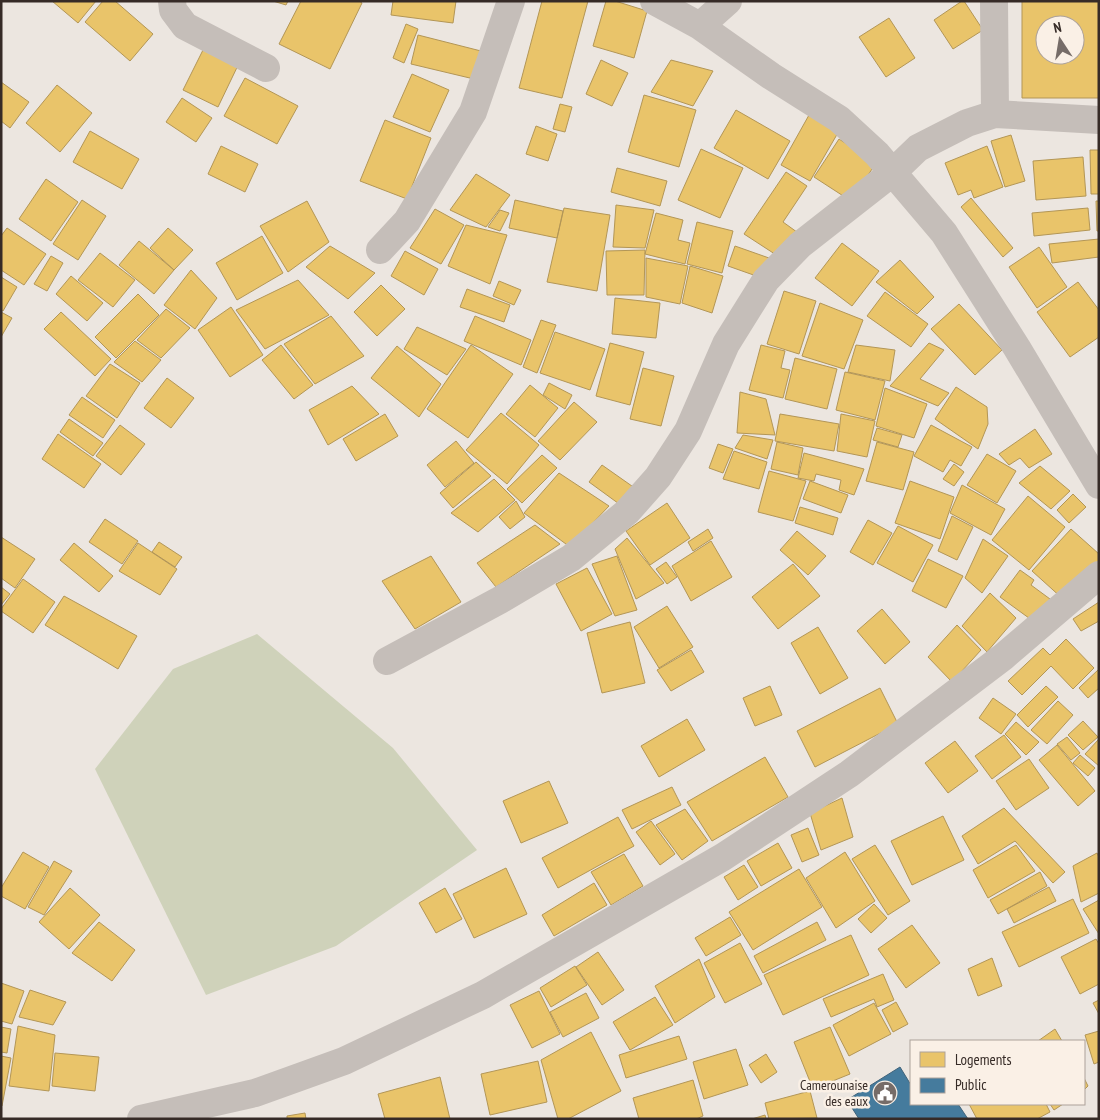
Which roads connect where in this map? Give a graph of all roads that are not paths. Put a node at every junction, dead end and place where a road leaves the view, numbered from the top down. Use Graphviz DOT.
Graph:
graph roads {
  1 [pos="172,1"];
  2 [pos="511,1"];
  3 [pos="654,1"];
  4 [pos="728,1"];
  5 [pos="994,1"];
  6 [pos="700,26"];
  7 [pos="266,68"];
  8 [pos="995,114"];
  9 [pos="1099,120"];
  10 [pos="892,173"];
  11 [pos="380,250"];
  12 [pos="1099,485"];
  13 [pos="1099,576"];
  14 [pos="387,662"];
  15 [pos="141,1119"];
  1 -- 7 [label="street"];
  2 -- 11 [label="street"];
  3 -- 6 [label="street"];
  4 -- 6 [label="street"];
  5 -- 8 [label="street"];
  6 -- 10 [label="street"];
  8 -- 9 [label="street"];
  8 -- 10 [label="street"];
  10 -- 12 [label="street"];
  10 -- 14 [label="street"];
  13 -- 15 [label="street"];
}
